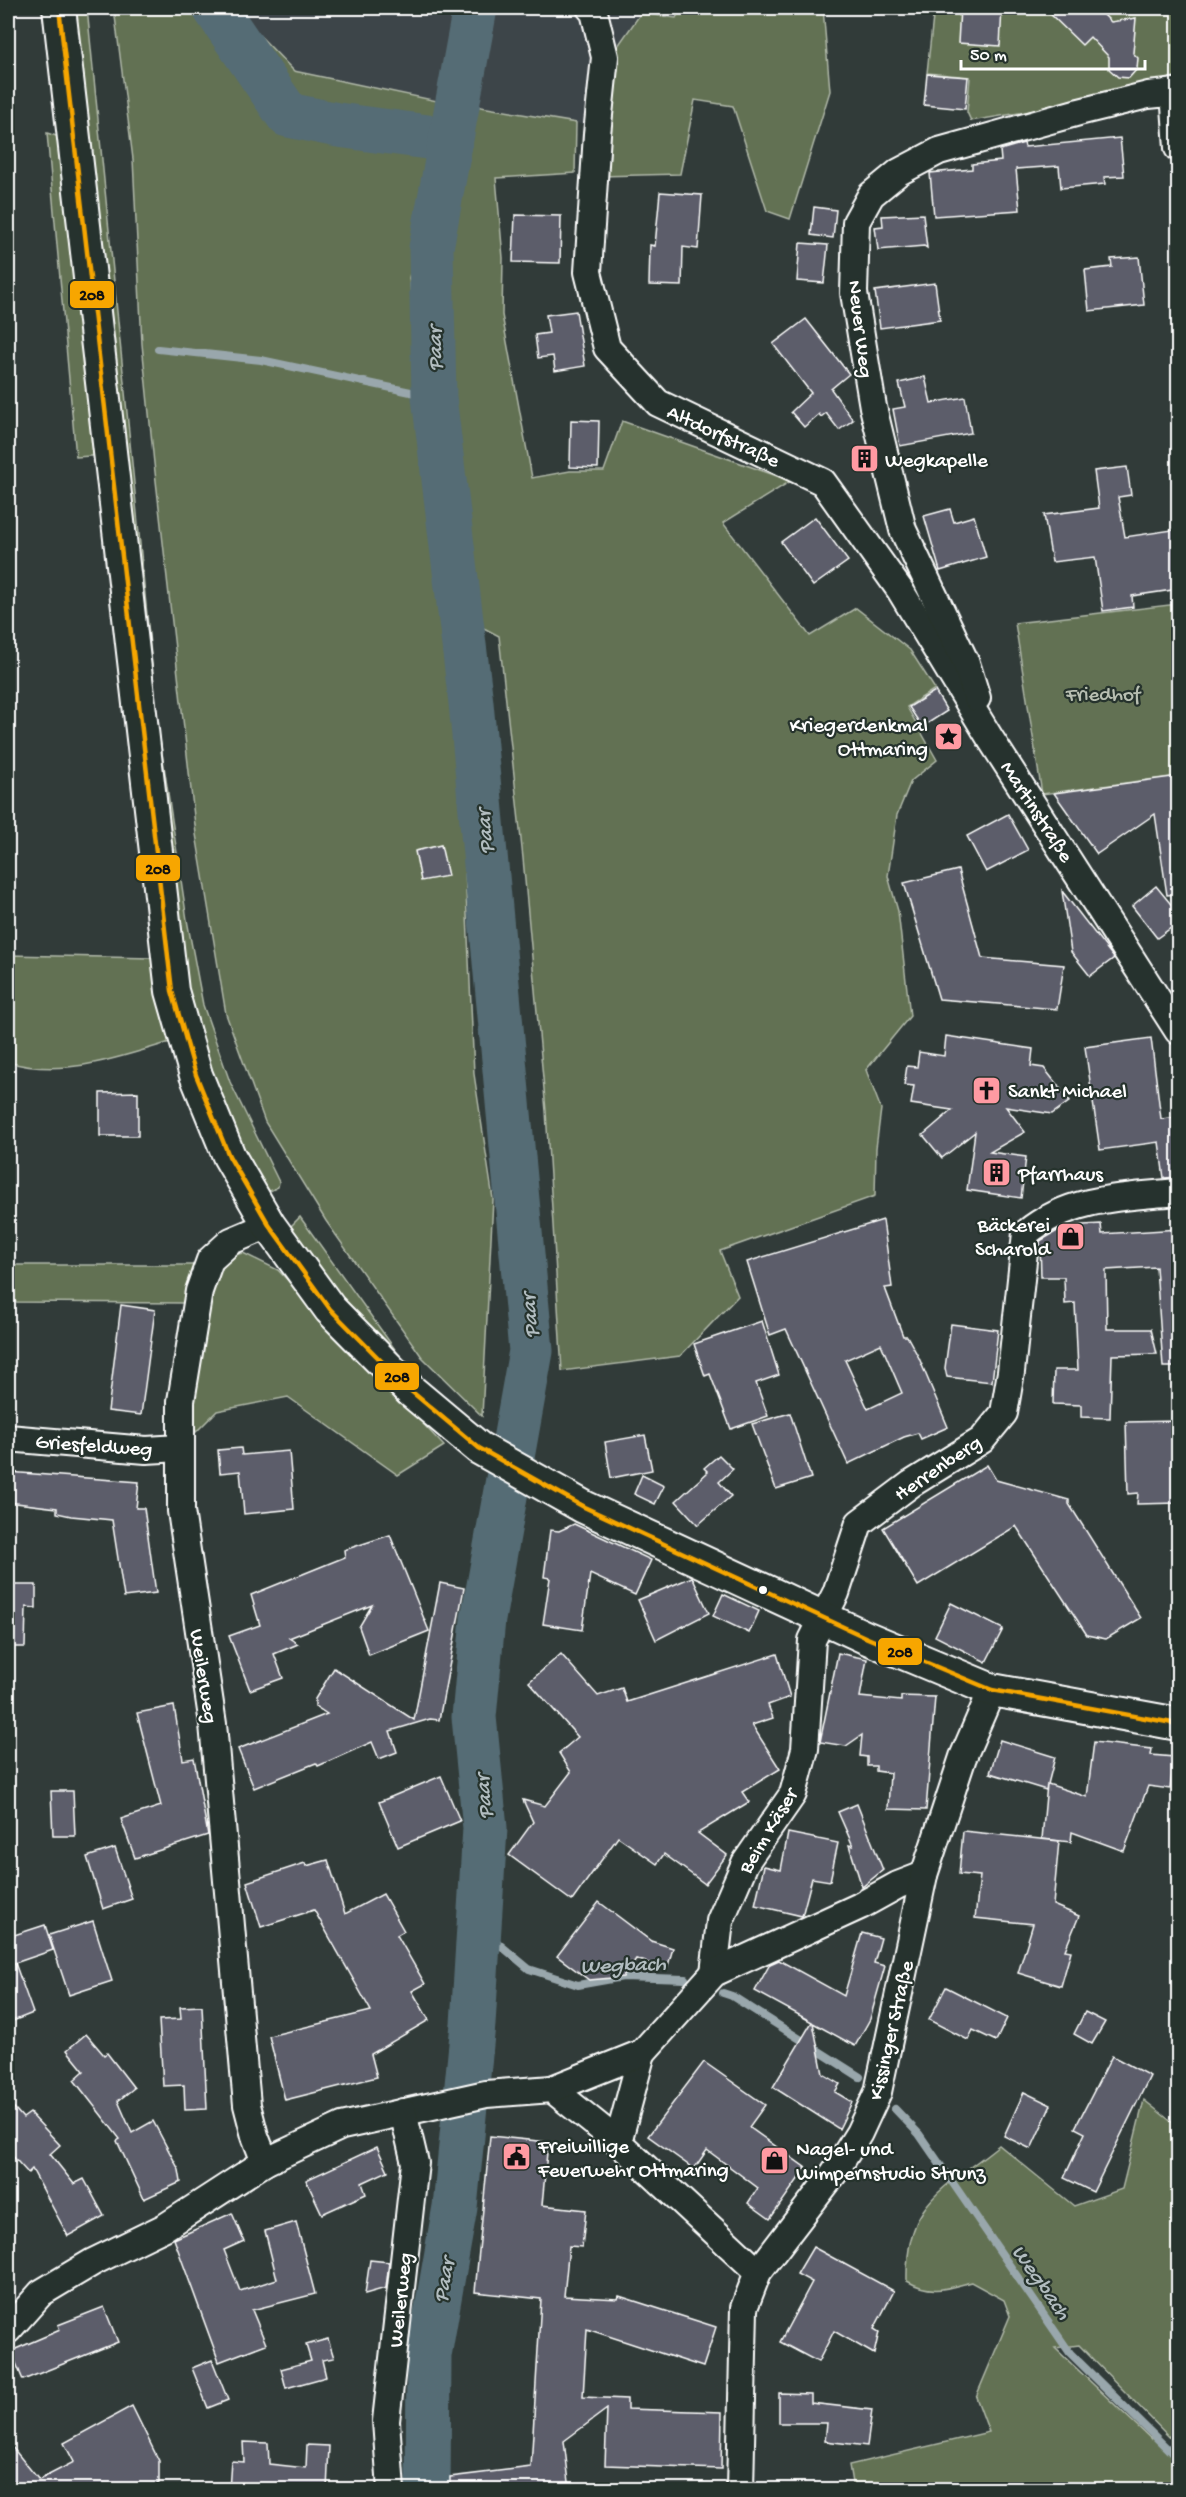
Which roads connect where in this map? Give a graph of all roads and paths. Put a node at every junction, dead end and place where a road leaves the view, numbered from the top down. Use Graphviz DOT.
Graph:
graph roads {
  1 [pos="59,8"];
  2 [pos="590,8"];
  3 [pos="1176,92"];
  4 [pos="1179,148"];
  5 [pos="900,590"];
  6 [pos="990,738"];
  7 [pos="1179,1031"];
  8 [pos="1179,1192"];
  9 [pos="269,1225"];
  10 [pos="8,1438"];
  11 [pos="180,1448"];
  12 [pos="823,1616"];
  13 [pos="992,1690"];
  14 [pos="1179,1724"];
  15 [pos="924,1875"];
  16 [pos="714,1973"];
  17 [pos="642,2053"];
  18 [pos="552,2089"];
  19 [pos="403,2112"];
  20 [pos="618,2142"];
  21 [pos="265,2162"];
  22 [pos="758,2272"];
  23 [pos="8,2330"];
  24 [pos="391,2490"];
  25 [pos="740,2490"];
  1 -- 9 [label="main road"];
  2 -- 5 [label="street, Altdorfstraße"];
  3 -- 4 [label="street"];
  3 -- 6 [label="street, Neuer Weg"];
  5 -- 6 [label="street, Martinstraße"];
  6 -- 7 [label="street, Martinstraße"];
  8 -- 12 [label="street, Herrenberg"];
  9 -- 11 [label="street, Weilerweg"];
  9 -- 12 [label="main road"];
  10 -- 11 [label="street, Griesfeldweg"];
  11 -- 21 [label="street, Weilerweg"];
  12 -- 13 [label="main road"];
  12 -- 16 [label="street, Beim Käser"];
  13 -- 14 [label="main road"];
  13 -- 15 [label="street, Kissinger Straße"];
  15 -- 16 [label="street"];
  15 -- 22 [label="street, Kissinger Straße"];
  16 -- 17 [label="street"];
  17 -- 18 [label="street"];
  17 -- 20 [label="street"];
  18 -- 19 [label="street"];
  18 -- 20 [label="street"];
  19 -- 21 [label="street"];
  19 -- 24 [label="street, Weilerweg"];
  20 -- 22 [label="street"];
  21 -- 23 [label="street"];
  22 -- 25 [label="street, Kissinger Straße"];
}
